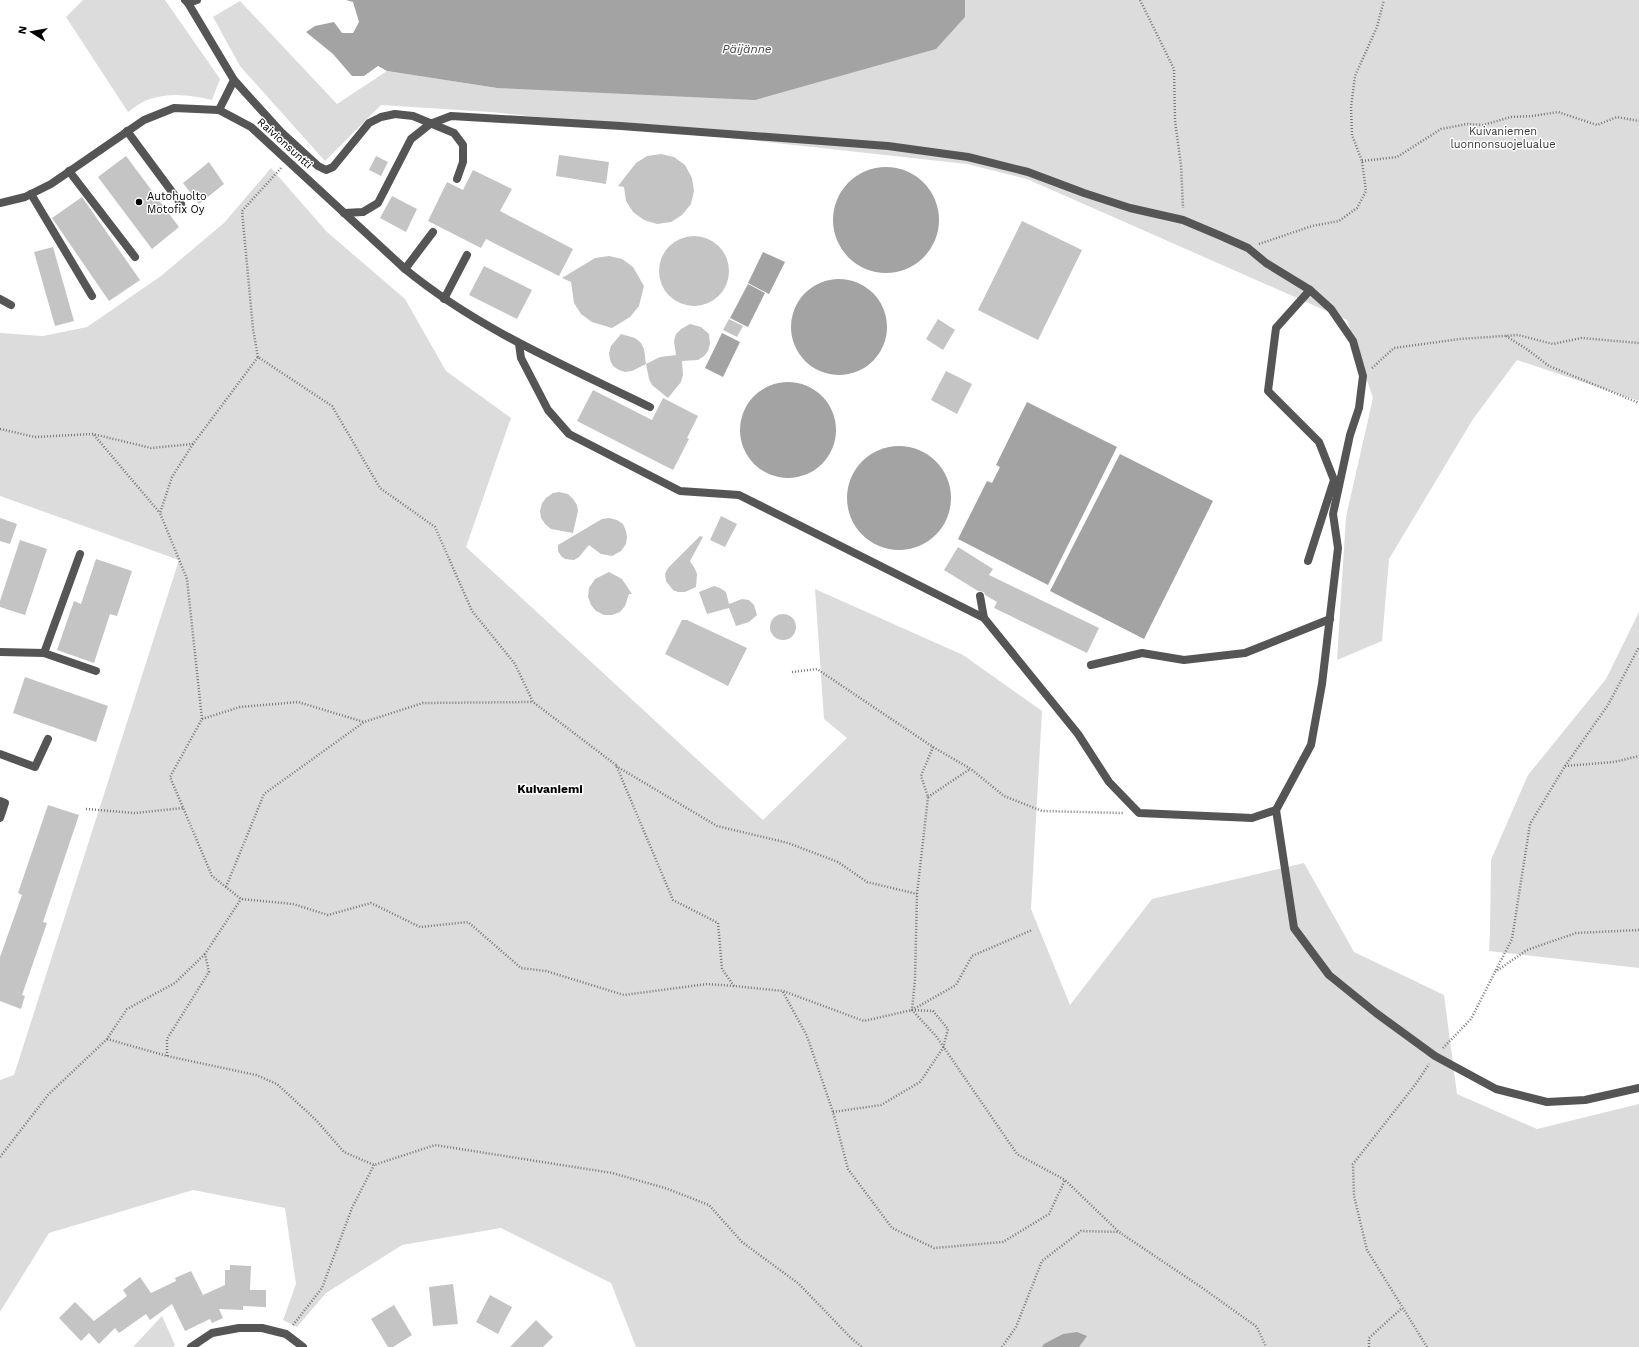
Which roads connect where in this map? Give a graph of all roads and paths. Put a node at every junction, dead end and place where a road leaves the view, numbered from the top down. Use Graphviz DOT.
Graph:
graph roads {
  1 [pos="197,0"];
  2 [pos="1140,0"];
  3 [pos="1384,0"];
  4 [pos="186,2"];
  5 [pos="234,80"];
  6 [pos="219,110"];
  7 [pos="1639,120"];
  8 [pos="430,124"];
  9 [pos="126,131"];
  10 [pos="288,160"];
  11 [pos="1362,161"];
  12 [pos="69,172"];
  13 [pos="457,179"];
  14 [pos="31,194"];
  15 [pos="0,203"];
  16 [pos="181,204"];
  17 [pos="344,213"];
  18 [pos="1184,220"];
  19 [pos="433,232"];
  20 [pos="1248,248"];
  21 [pos="467,255"];
  22 [pos="135,257"];
  23 [pos="405,269"];
  24 [pos="1310,290"];
  25 [pos="92,296"];
  26 [pos="0,298"];
  27 [pos="444,299"];
  28 [pos="11,305"];
  29 [pos="1505,336"];
  30 [pos="519,344"];
  31 [pos="1639,344"];
  32 [pos="258,357"];
  33 [pos="1363,376"];
  34 [pos="1639,403"];
  35 [pos="650,407"];
  36 [pos="0,429"];
  37 [pos="93,434"];
  38 [pos="194,444"];
  39 [pos="160,513"];
  40 [pos="80,554"];
  41 [pos="1308,561"];
  42 [pos="980,596"];
  43 [pos="984,618"];
  44 [pos="1330,619"];
  45 [pos="1639,647"];
  46 [pos="0,652"];
  47 [pos="44,653"];
  48 [pos="1091,665"];
  49 [pos="96,671"];
  50 [pos="792,672"];
  51 [pos="533,702"];
  52 [pos="202,719"];
  53 [pos="364,722"];
  54 [pos="48,739"];
  55 [pos="933,747"];
  56 [pos="0,754"];
  57 [pos="1639,756"];
  58 [pos="616,765"];
  59 [pos="1565,766"];
  60 [pos="970,768"];
  61 [pos="928,797"];
  62 [pos="0,801"];
  63 [pos="183,808"];
  64 [pos="86,809"];
  65 [pos="1276,810"];
  66 [pos="1139,813"];
  67 [pos="0,818"];
  68 [pos="226,887"];
  69 [pos="917,894"];
  70 [pos="241,899"];
  71 [pos="1032,930"];
  72 [pos="1639,930"];
  73 [pos="205,954"];
  74 [pos="1495,972"];
  75 [pos="734,986"];
  76 [pos="783,991"];
  77 [pos="912,1010"];
  78 [pos="107,1039"];
  79 [pos="943,1048"];
  80 [pos="167,1056"];
  81 [pos="1435,1056"];
  82 [pos="1639,1088"];
  83 [pos="834,1112"];
  84 [pos="0,1157"];
  85 [pos="374,1165"];
  86 [pos="1065,1180"];
  87 [pos="1119,1232"];
  88 [pos="1402,1308"];
  89 [pos="286,1334"];
  90 [pos="191,1347"];
  91 [pos="303,1347"];
  92 [pos="862,1347"];
  93 [pos="1002,1347"];
  94 [pos="1266,1347"];
  95 [pos="1369,1347"];
  96 [pos="1426,1347"];
  1 -- 4 [label="street"];
  2 -- 18 [label="path"];
  3 -- 11 [label="path"];
  4 -- 5 [label="street"];
  5 -- 6 [label="street"];
  5 -- 8 [label="street"];
  6 -- 9 [label="street, Raivionsuntti"];
  6 -- 10 [label="street, Raivionsuntti"];
  7 -- 11 [label="path"];
  8 -- 13 [label="street"];
  8 -- 17 [label="street"];
  8 -- 18 [label="street"];
  9 -- 12 [label="street, Raivionsuntti"];
  9 -- 16 [label="street"];
  10 -- 17 [label="street, Raivionsuntti"];
  10 -- 32 [label="path"];
  11 -- 20 [label="path"];
  12 -- 14 [label="street, Raivionsuntti"];
  12 -- 22 [label="street"];
  14 -- 15 [label="street, Raivionsuntti"];
  14 -- 25 [label="street"];
  17 -- 23 [label="street, Raivionsuntti"];
  18 -- 20 [label="street"];
  19 -- 23 [label="street"];
  20 -- 24 [label="street"];
  21 -- 27 [label="street"];
  23 -- 27 [label="street, Raivionsuntti"];
  24 -- 33 [label="street"];
  24 -- 41 [label="street"];
  26 -- 28 [label="street"];
  27 -- 30 [label="street, Raivionsuntti"];
  29 -- 31 [label="path"];
  29 -- 33 [label="path"];
  29 -- 34 [label="path"];
  30 -- 35 [label="street, Raivionsuntti"];
  30 -- 43 [label="street"];
  32 -- 38 [label="path"];
  32 -- 51 [label="path"];
  33 -- 44 [label="street"];
  36 -- 37 [label="path"];
  37 -- 38 [label="path"];
  37 -- 39 [label="path"];
  38 -- 39 [label="path"];
  39 -- 52 [label="path"];
  40 -- 47 [label="street"];
  42 -- 43 [label="street"];
  43 -- 66 [label="street"];
  44 -- 48 [label="street"];
  44 -- 65 [label="street"];
  45 -- 59 [label="path"];
  46 -- 47 [label="street"];
  47 -- 49 [label="street"];
  50 -- 55 [label="path"];
  51 -- 53 [label="path"];
  51 -- 58 [label="path"];
  52 -- 53 [label="path"];
  52 -- 63 [label="path"];
  53 -- 68 [label="path"];
  54 -- 56 [label="street"];
  55 -- 60 [label="path"];
  55 -- 61 [label="path"];
  57 -- 59 [label="path"];
  58 -- 69 [label="path"];
  58 -- 75 [label="path"];
  59 -- 74 [label="path"];
  60 -- 61 [label="path"];
  60 -- 66 [label="path"];
  61 -- 69 [label="path"];
  62 -- 67 [label="street"];
  63 -- 64 [label="path"];
  63 -- 68 [label="path"];
  65 -- 66 [label="street"];
  65 -- 81 [label="street"];
  68 -- 70 [label="path"];
  69 -- 77 [label="path"];
  70 -- 73 [label="path"];
  70 -- 75 [label="path"];
  71 -- 77 [label="path"];
  72 -- 74 [label="path"];
  73 -- 78 [label="path"];
  73 -- 80 [label="path"];
  74 -- 81 [label="path"];
  75 -- 76 [label="path"];
  76 -- 77 [label="path"];
  76 -- 83 [label="path"];
  77 -- 79 [label="path"];
  77 -- 79 [label="path"];
  78 -- 80 [label="path"];
  78 -- 84 [label="path"];
  79 -- 83 [label="path"];
  79 -- 86 [label="path"];
  80 -- 85 [label="path"];
  81 -- 82 [label="street"];
  81 -- 88 [label="path"];
  83 -- 86 [label="path"];
  85 -- 89 [label="path"];
  85 -- 92 [label="path"];
  86 -- 87 [label="path"];
  87 -- 93 [label="path"];
  87 -- 94 [label="path"];
  88 -- 95 [label="path"];
  88 -- 96 [label="path"];
  89 -- 90 [label="street"];
  89 -- 91 [label="street"];
}
